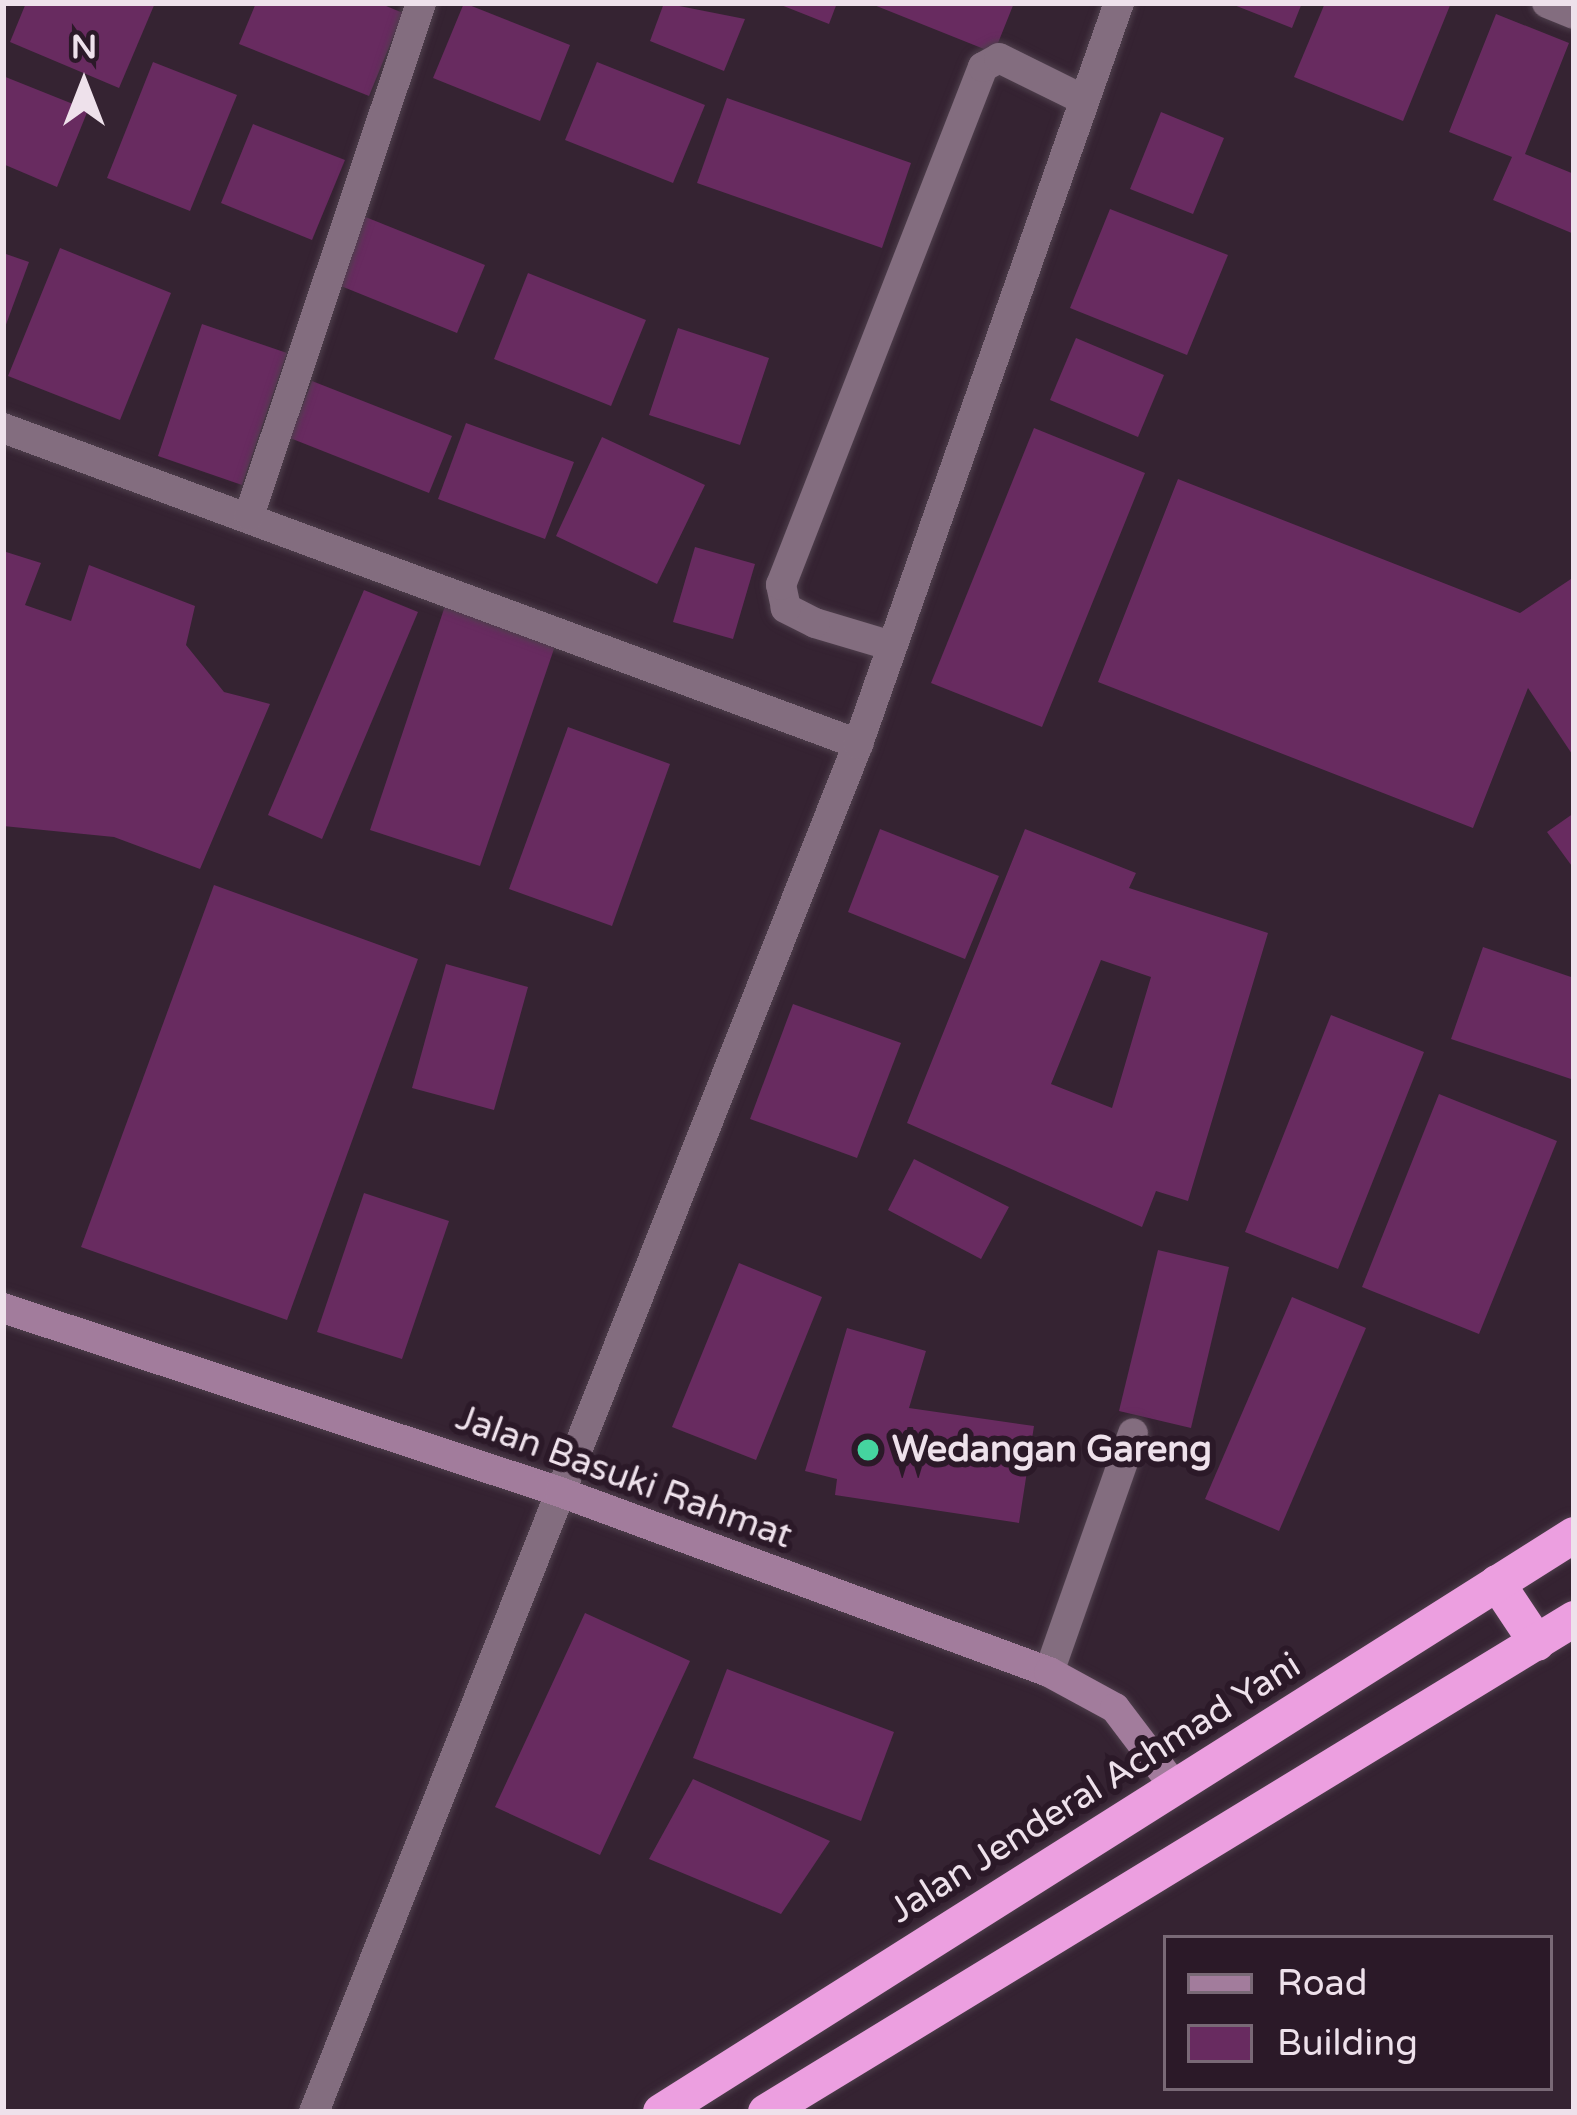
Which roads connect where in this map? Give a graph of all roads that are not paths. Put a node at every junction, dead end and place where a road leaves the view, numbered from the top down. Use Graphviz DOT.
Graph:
graph roads {
  1 [pos="421,3"];
  2 [pos="1119,3"];
  3 [pos="1547,3"];
  4 [pos="1574,14"];
  5 [pos="1081,98"];
  6 [pos="3,428"];
  7 [pos="249,516"];
  8 [pos="892,646"];
  9 [pos="858,744"];
  10 [pos="3,1308"];
  11 [pos="1133,1432"];
  12 [pos="560,1492"];
  13 [pos="1574,1535"];
  14 [pos="1497,1583"];
  15 [pos="1574,1619"];
  16 [pos="1537,1642"];
  17 [pos="1061,1678"];
  18 [pos="1175,1787"];
  19 [pos="1210,1842"];
  20 [pos="314,2112"];
  21 [pos="661,2112"];
  22 [pos="766,2112"];
  1 -- 7 [label="street"];
  2 -- 5 [label="street"];
  3 -- 4 [label="street"];
  5 -- 8 [label="street"];
  5 -- 8 [label="street"];
  6 -- 7 [label="street"];
  7 -- 9 [label="street"];
  8 -- 9 [label="street"];
  9 -- 12 [label="street"];
  10 -- 12 [label="street, Jalan Basuki Rahmat"];
  11 -- 17 [label="street"];
  12 -- 17 [label="street, Jalan Basuki Rahmat"];
  12 -- 20 [label="street"];
  13 -- 14 [label="highway, Jalan Jenderal Achmad Yani"];
  14 -- 16 [label="highway"];
  14 -- 18 [label="highway, Jalan Jenderal Achmad Yani"];
  15 -- 16 [label="highway"];
  16 -- 19 [label="highway"];
  17 -- 18 [label="street, Jalan Basuki Rahmat"];
  18 -- 19 [label="highway"];
  18 -- 21 [label="highway, Jalan Jenderal Achmad Yani"];
  19 -- 22 [label="highway"];
}
